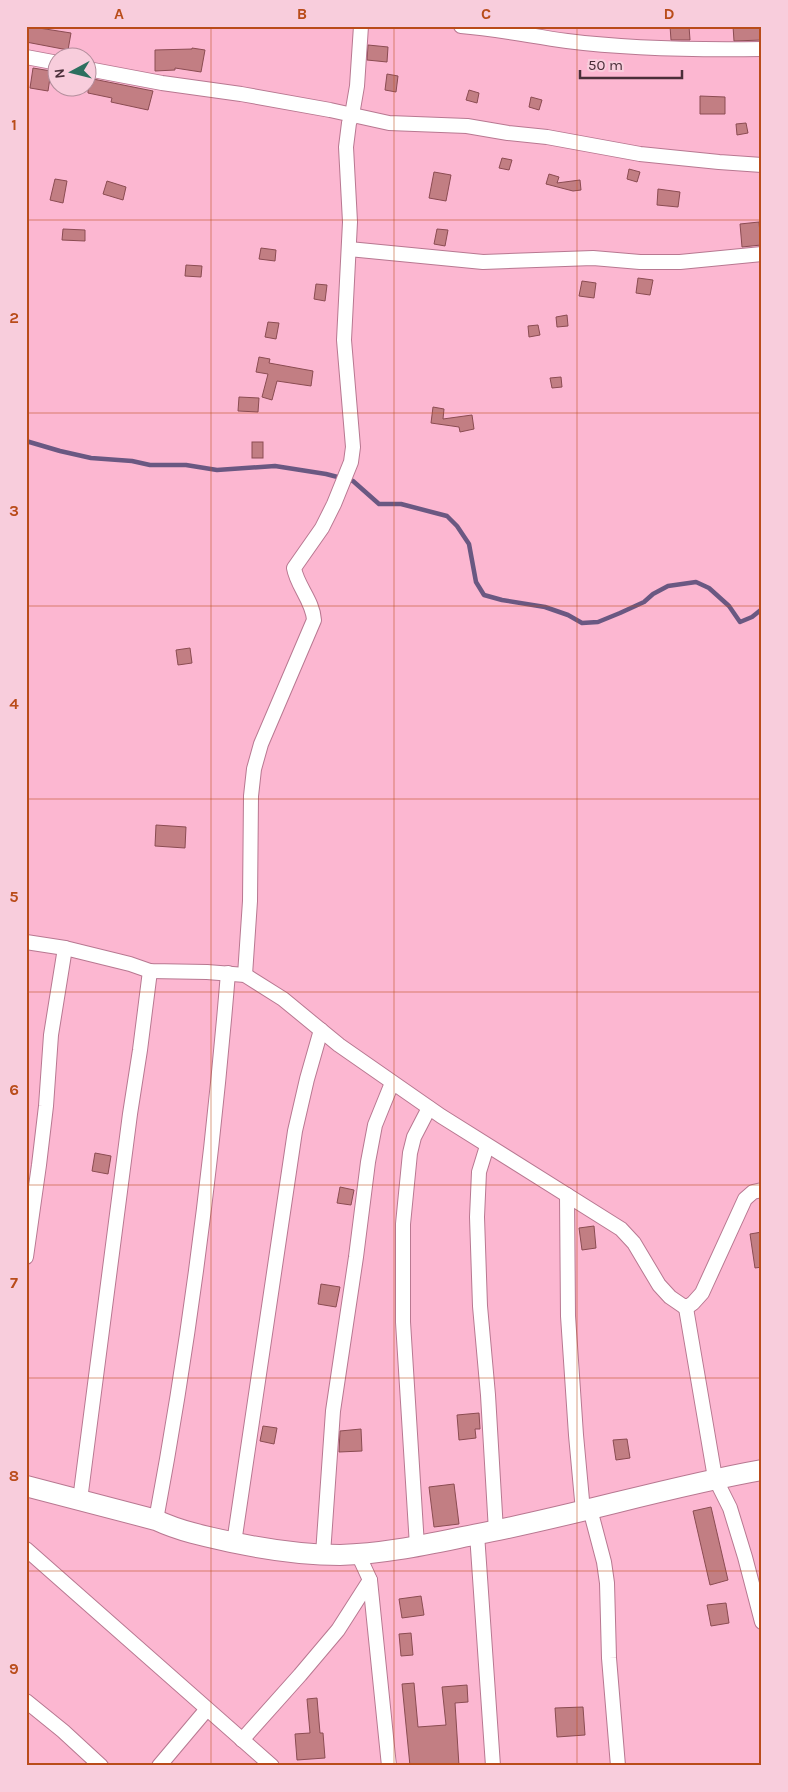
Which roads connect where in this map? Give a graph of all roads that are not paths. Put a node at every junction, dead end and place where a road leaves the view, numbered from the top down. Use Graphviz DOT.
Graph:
graph roads {
  1 [pos="361,26"];
  2 [pos="461,26"];
  3 [pos="485,27"];
  4 [pos="762,49"];
  5 [pos="26,57"];
  6 [pos="48,61"];
  7 [pos="98,70"];
  8 [pos="352,115"];
  9 [pos="762,165"];
  10 [pos="349,249"];
  11 [pos="762,254"];
  12 [pos="26,942"];
  13 [pos="65,948"];
  14 [pos="150,971"];
  15 [pos="228,972"];
  16 [pos="245,975"];
  17 [pos="322,1030"];
  18 [pos="392,1083"];
  19 [pos="429,1108"];
  20 [pos="486,1146"];
  21 [pos="762,1190"];
  22 [pos="567,1195"];
  23 [pos="26,1257"];
  24 [pos="686,1308"];
  25 [pos="762,1470"];
  26 [pos="715,1478"];
  27 [pos="26,1486"];
  28 [pos="80,1500"];
  29 [pos="587,1510"];
  30 [pos="156,1520"];
  31 [pos="486,1533"];
  32 [pos="234,1543"];
  33 [pos="417,1546"];
  34 [pos="26,1549"];
  35 [pos="323,1554"];
  36 [pos="358,1554"];
  37 [pos="370,1580"];
  38 [pos="762,1622"];
  39 [pos="26,1701"];
  40 [pos="207,1709"];
  41 [pos="242,1740"];
  42 [pos="101,1766"];
  43 [pos="159,1766"];
  44 [pos="272,1766"];
  45 [pos="389,1766"];
  46 [pos="493,1766"];
  47 [pos="618,1766"];
  1 -- 8 [label="street"];
  2 -- 3 [label="street"];
  3 -- 4 [label="street"];
  5 -- 6 [label="street"];
  7 -- 8 [label="street"];
  8 -- 9 [label="street"];
  8 -- 10 [label="street"];
  10 -- 11 [label="street"];
  10 -- 16 [label="street"];
  12 -- 13 [label="street"];
  13 -- 14 [label="street"];
  13 -- 23 [label="street"];
  14 -- 15 [label="street"];
  14 -- 28 [label="street"];
  15 -- 16 [label="street"];
  15 -- 30 [label="street"];
  16 -- 17 [label="street"];
  17 -- 18 [label="street"];
  17 -- 32 [label="street"];
  18 -- 19 [label="street"];
  18 -- 35 [label="street"];
  19 -- 20 [label="street"];
  19 -- 33 [label="street"];
  20 -- 22 [label="street"];
  20 -- 31 [label="street"];
  21 -- 24 [label="street"];
  22 -- 24 [label="street"];
  22 -- 29 [label="street"];
  24 -- 26 [label="street"];
  25 -- 26 [label="street"];
  26 -- 29 [label="street"];
  26 -- 38 [label="street"];
  27 -- 28 [label="street"];
  28 -- 30 [label="street"];
  29 -- 31 [label="street"];
  29 -- 47 [label="street"];
  30 -- 32 [label="street"];
  31 -- 33 [label="street"];
  31 -- 46 [label="street"];
  32 -- 35 [label="street"];
  33 -- 36 [label="street"];
  34 -- 40 [label="street"];
  35 -- 36 [label="street"];
  36 -- 37 [label="street"];
  37 -- 41 [label="street"];
  37 -- 45 [label="street"];
  39 -- 42 [label="street"];
  40 -- 41 [label="street"];
  40 -- 43 [label="street"];
  41 -- 44 [label="street"];
}
